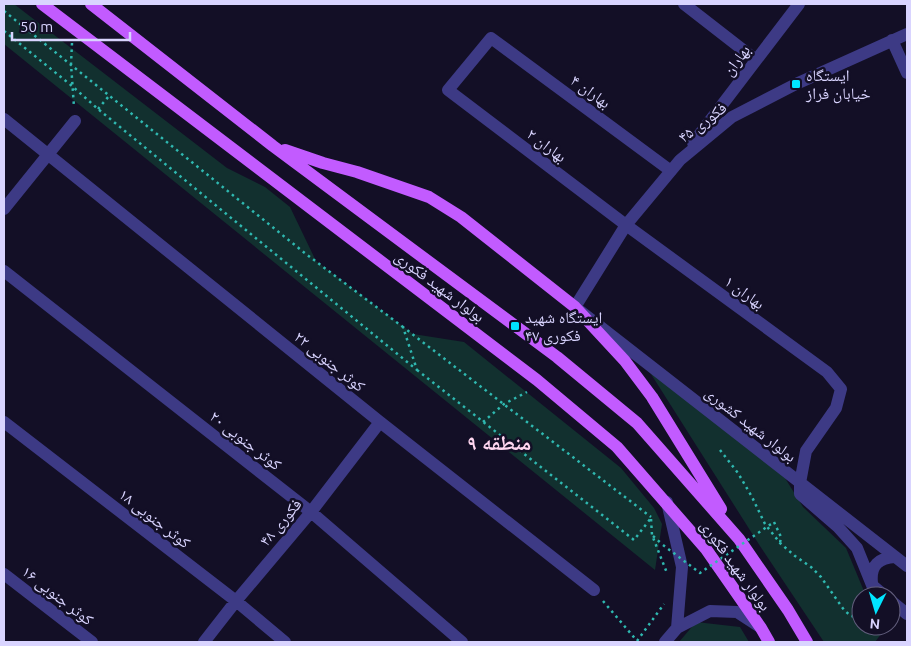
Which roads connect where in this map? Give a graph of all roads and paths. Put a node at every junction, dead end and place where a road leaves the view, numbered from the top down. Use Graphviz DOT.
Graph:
graph roads {
  1 [pos="42,4"];
  2 [pos="90,4"];
  3 [pos="684,4"];
  4 [pos="799,4"];
  5 [pos="4,11"];
  6 [pos="73,28"];
  7 [pos="4,31"];
  8 [pos="907,34"];
  9 [pos="491,38"];
  10 [pos="892,40"];
  11 [pos="756,60"];
  12 [pos="71,64"];
  13 [pos="907,74"];
  14 [pos="72,86"];
  15 [pos="109,96"];
  16 [pos="98,110"];
  17 [pos="4,119"];
  18 [pos="75,121"];
  19 [pos="273,146"];
  20 [pos="48,155"];
  21 [pos="680,160"];
  22 [pos="671,171"];
  23 [pos="4,209"];
  24 [pos="626,225"];
  25 [pos="4,271"];
  26 [pos="576,307"];
  27 [pos="402,327"];
  28 [pos="417,370"];
  29 [pos="527,392"];
  30 [pos="504,404"];
  31 [pos="4,422"];
  32 [pos="380,422"];
  33 [pos="483,422"];
  34 [pos="720,450"];
  35 [pos="800,483"];
  36 [pos="667,502"];
  37 [pos="311,512"];
  38 [pos="651,517"];
  39 [pos="652,535"];
  40 [pos="738,539"];
  41 [pos="780,543"];
  42 [pos="895,557"];
  43 [pos="907,566"];
  44 [pos="4,574"];
  45 [pos="666,581"];
  46 [pos="872,585"];
  47 [pos="594,590"];
  48 [pos="665,596"];
  49 [pos="236,600"];
  50 [pos="851,615"];
  51 [pos="677,628"];
  52 [pos="761,628"];
  53 [pos="638,641"];
  54 [pos="92,642"];
  55 [pos="204,642"];
  56 [pos="285,642"];
  57 [pos="462,642"];
  58 [pos="665,642"];
  59 [pos="769,642"];
  60 [pos="807,642"];
  1 -- 6 [label="main road, بولوار شهید فکوری"];
  2 -- 19 [label="main road, بولوار شهید فکوری"];
  3 -- 11 [label="street"];
  4 -- 11 [label="street, بهاران"];
  5 -- 12 [label="path"];
  6 -- 12 [label="path"];
  6 -- 36 [label="main road, بولوار شهید فکوری"];
  7 -- 14 [label="path"];
  8 -- 10 [label="street, فکوری ۴۵"];
  9 -- 22 [label="street, بهاران ۴"];
  9 -- 24 [label="street, بهاران ۲"];
  10 -- 13 [label="street"];
  10 -- 21 [label="street, فکوری ۴۵"];
  11 -- 21 [label="street, بهاران"];
  12 -- 14 [label="path"];
  12 -- 15 [label="path"];
  14 -- 16 [label="path"];
  14 -- 18 [label="path"];
  15 -- 16 [label="path"];
  15 -- 27 [label="path"];
  16 -- 28 [label="path"];
  17 -- 20 [label="street, کوثر جنوبی ۲۲"];
  18 -- 20 [label="street"];
  19 -- 26 [label="main road"];
  19 -- 40 [label="main road, بولوار شهید فکوری"];
  20 -- 23 [label="street"];
  20 -- 32 [label="street, کوثر جنوبی ۲۲"];
  21 -- 22 [label="street, فکوری ۴۵"];
  22 -- 24 [label="street, فکوری ۴۵"];
  24 -- 26 [label="street, فکوری ۴۵"];
  24 -- 35 [label="street, بهاران ۱"];
  25 -- 37 [label="street, کوثر جنوبی ۲۰"];
  26 -- 35 [label="street, بولوار شهید کشوری"];
  26 -- 40 [label="main road"];
  27 -- 28 [label="path"];
  27 -- 30 [label="path"];
  28 -- 33 [label="path"];
  29 -- 30 [label="path"];
  30 -- 33 [label="path"];
  30 -- 38 [label="path"];
  31 -- 49 [label="street, کوثر جنوبی ۱۸"];
  32 -- 37 [label="street, فکوری ۴۸"];
  32 -- 47 [label="street, کوثر جنوبی ۲۲"];
  33 -- 38 [label="path"];
  34 -- 41 [label="path"];
  35 -- 42 [label="street, بولوار شهید کشوری"];
  35 -- 46 [label="street"];
  36 -- 51 [label="street"];
  36 -- 52 [label="main road, بولوار شهید فکوری"];
  37 -- 49 [label="street, فکوری ۴۸"];
  37 -- 57 [label="street, کوثر جنوبی ۲۰"];
  38 -- 39 [label="path"];
  39 -- 41 [label="path, bridge"];
  39 -- 45 [label="path"];
  40 -- 60 [label="main road, بولوار شهید فکوری"];
  41 -- 50 [label="path"];
  42 -- 43 [label="street, بولوار شهید کشوری"];
  42 -- 46 [label="street"];
  44 -- 54 [label="street, کوثر جنوبی ۱۶"];
  47 -- 53 [label="path"];
  48 -- 53 [label="path"];
  49 -- 55 [label="street, فکوری ۴۸"];
  49 -- 56 [label="street, کوثر جنوبی ۱۸"];
  51 -- 52 [label="street"];
  51 -- 58 [label="street"];
  52 -- 59 [label="main road, بولوار شهید فکوری"];
}
